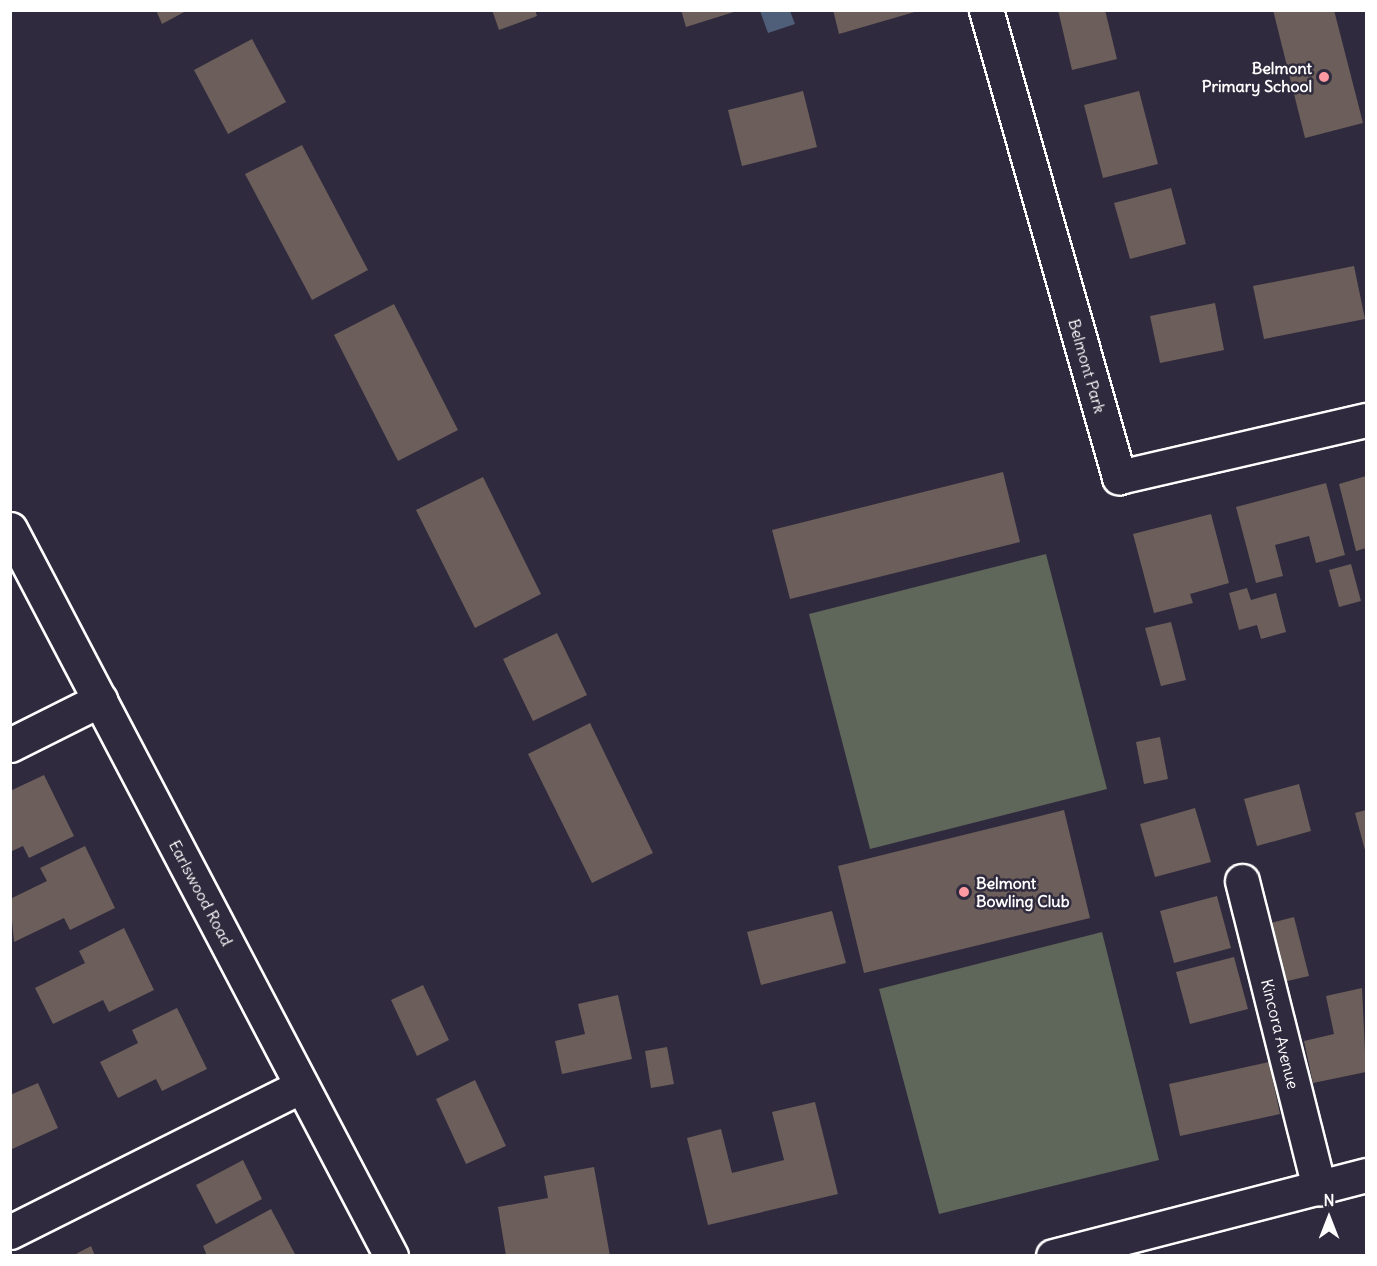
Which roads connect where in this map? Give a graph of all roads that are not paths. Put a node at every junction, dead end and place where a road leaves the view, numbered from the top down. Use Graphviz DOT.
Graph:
graph roads {
  1 [pos="986,10"];
  2 [pos="1366,420"];
  3 [pos="10,529"];
  4 [pos="100,699"];
  5 [pos="10,745"];
  6 [pos="1242,881"];
  7 [pos="301,1086"];
  8 [pos="1366,1175"];
  9 [pos="1319,1188"];
  10 [pos="10,1232"];
  11 [pos="391,1256"];
  12 [pos="1053,1256"];
  1 -- 2 [label="street, Belmont Park"];
  3 -- 4 [label="street, Earlswood Road"];
  4 -- 5 [label="street"];
  4 -- 7 [label="street, Earlswood Road"];
  6 -- 9 [label="street, Kincora Avenue"];
  7 -- 10 [label="street"];
  7 -- 11 [label="street, Earlswood Road"];
  8 -- 9 [label="street"];
  9 -- 12 [label="street"];
}
